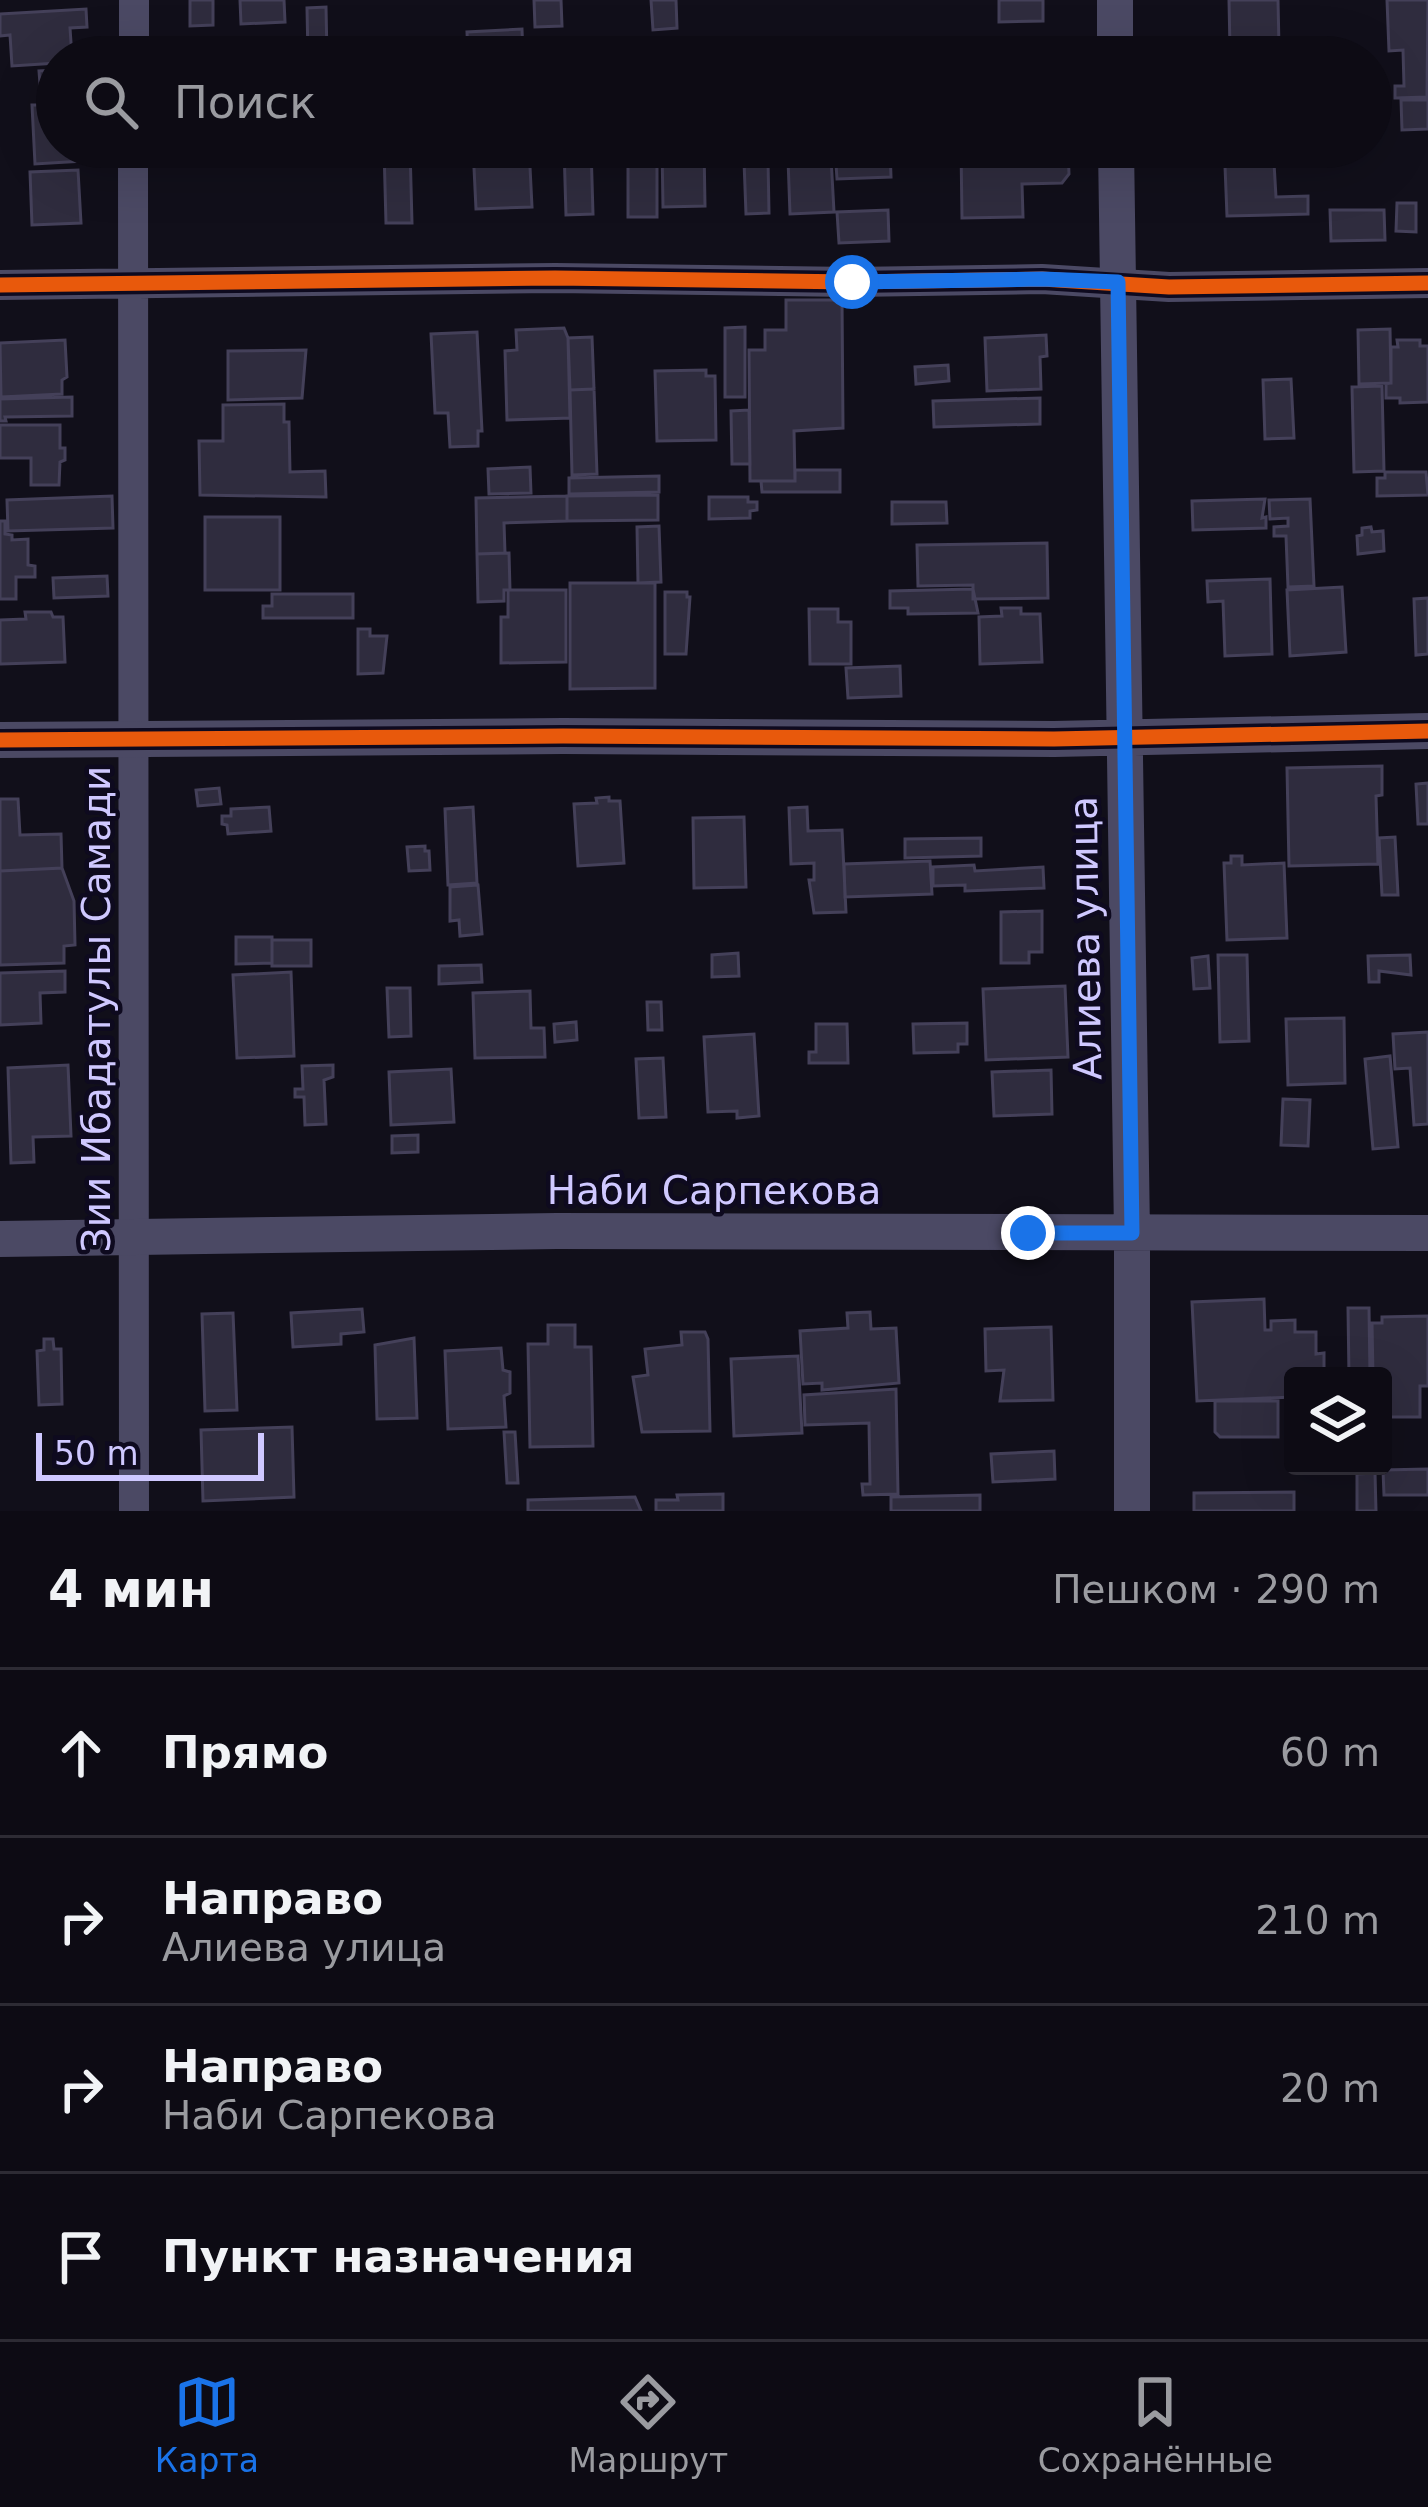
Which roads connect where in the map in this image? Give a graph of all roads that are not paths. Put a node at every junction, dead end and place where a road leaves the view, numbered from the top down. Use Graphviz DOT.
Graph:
graph roads {
  1 [pos="134,0"];
  2 [pos="1115,0"];
  3 [pos="134,36"];
  4 [pos="1115,36"];
  5 [pos="133,168"];
  6 [pos="1116,168"];
  7 [pos="1118,282"];
  8 [pos="1428,283"];
  9 [pos="0,285"];
  10 [pos="133,285"];
  11 [pos="1428,731"];
  12 [pos="1124,738"];
  13 [pos="136,739"];
  14 [pos="0,740"];
  15 [pos="1132,1233"];
  16 [pos="1428,1233"];
  17 [pos="134,1238"];
  18 [pos="0,1239"];
  19 [pos="134,1511"];
  20 [pos="1132,1511"];
  1 -- 3 [label="street"];
  2 -- 4 [label="street"];
  5 -- 10 [label="street, Зии Ибадатулы Самади"];
  6 -- 7 [label="street, Алиева улица"];
  7 -- 8 [label="street"];
  7 -- 10 [label="street"];
  7 -- 12 [label="street, Алиева улица"];
  9 -- 10 [label="street"];
  10 -- 13 [label="street, Зии Ибадатулы Самади"];
  11 -- 12 [label="street"];
  12 -- 13 [label="street"];
  12 -- 15 [label="street, Алиева улица"];
  13 -- 14 [label="street"];
  13 -- 17 [label="street, Зии Ибадатулы Самади"];
  15 -- 16 [label="street, Наби Сарпекова"];
  15 -- 17 [label="street, Наби Сарпекова"];
  15 -- 20 [label="street, Алиева улица"];
  17 -- 18 [label="street, Наби Сарпекова"];
  17 -- 19 [label="street, Зии Ибадатулы Самади"];
}
